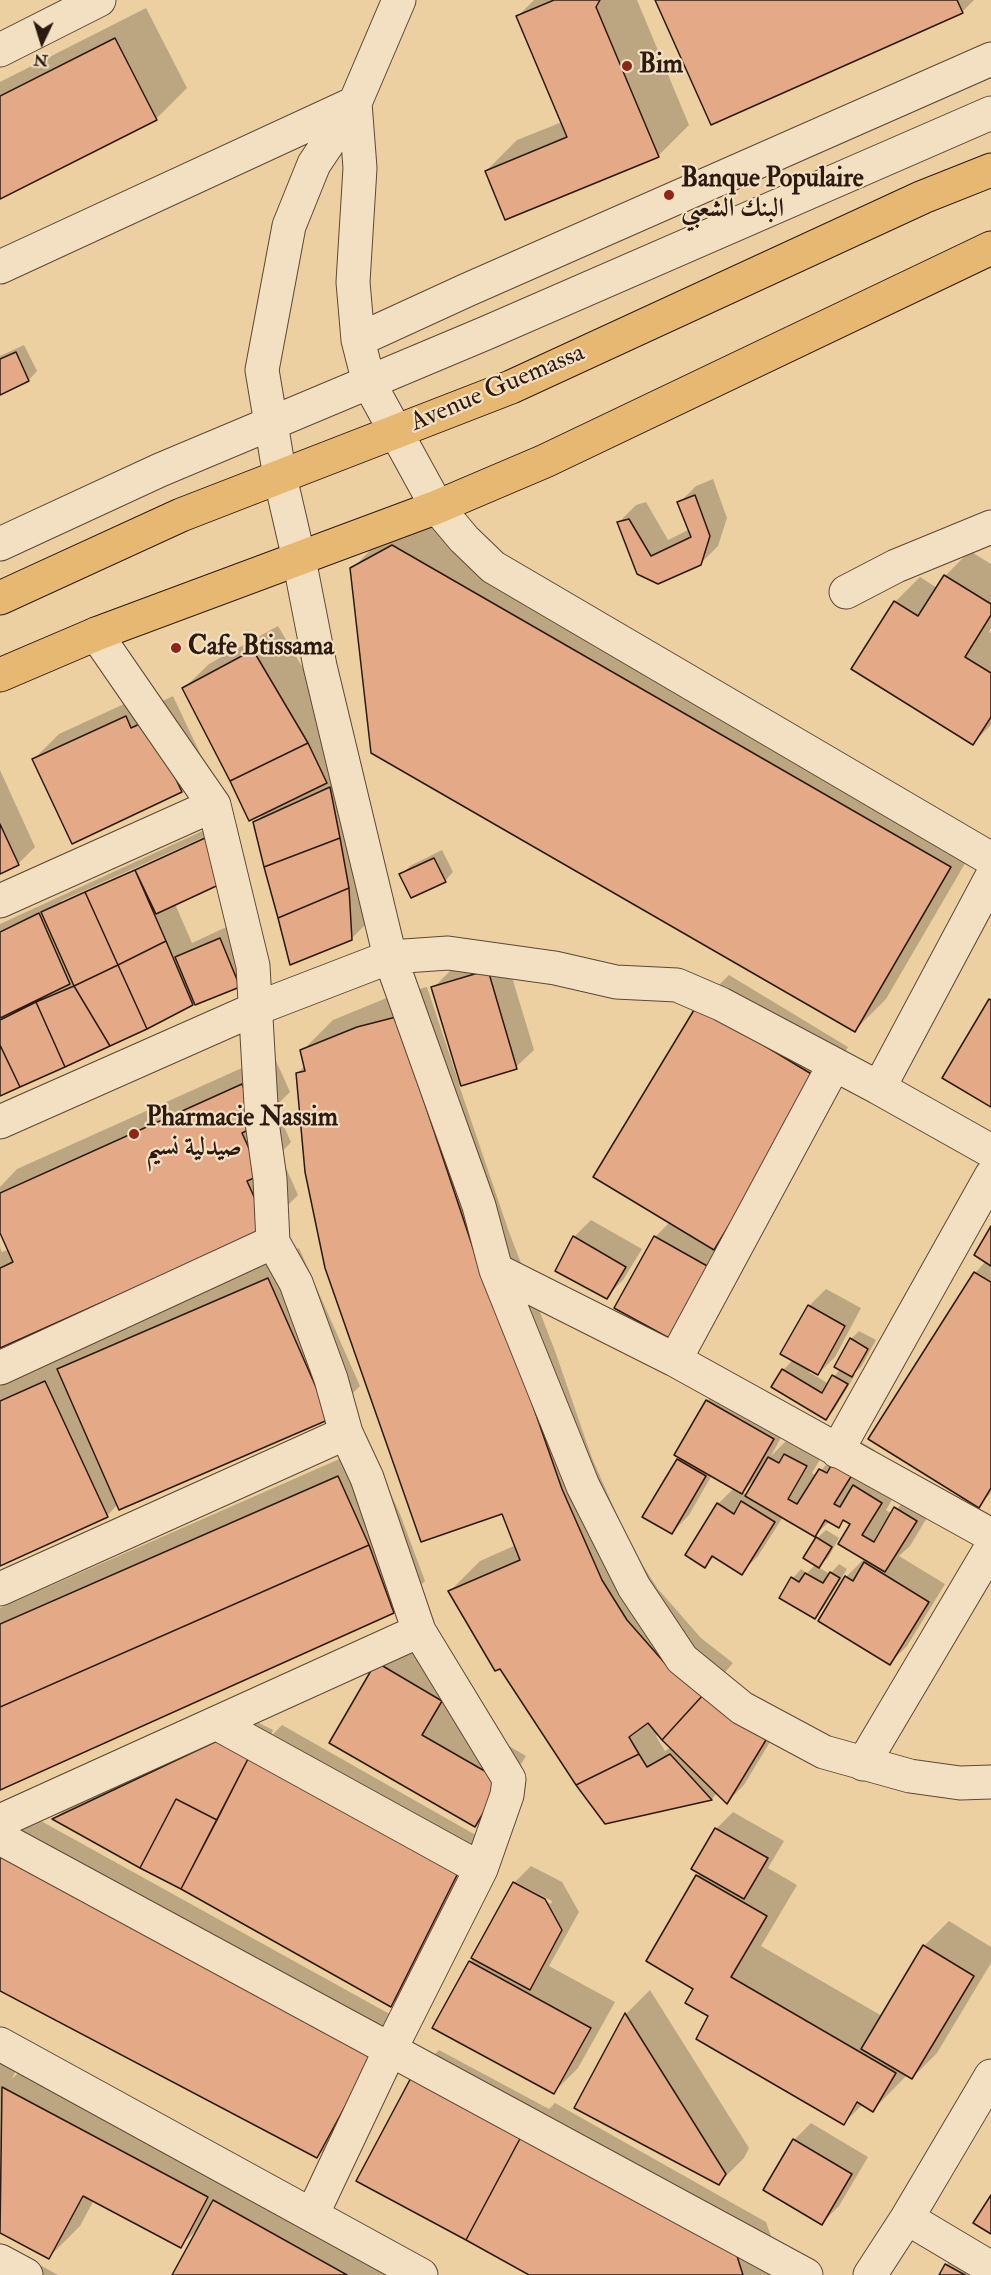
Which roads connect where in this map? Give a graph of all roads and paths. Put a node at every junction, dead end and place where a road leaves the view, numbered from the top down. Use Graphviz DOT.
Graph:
graph roads {
  1 [pos="99,0"];
  2 [pos="399,0"];
  3 [pos="0,50"];
  4 [pos="991,59"];
  5 [pos="355,103"];
  6 [pos="991,113"];
  7 [pos="991,170"];
  8 [pos="991,248"];
  9 [pos="0,267"];
  10 [pos="358,340"];
  11 [pos="369,383"];
  12 [pos="270,424"];
  13 [pos="395,432"];
  14 [pos="280,477"];
  15 [pos="437,507"];
  16 [pos="991,527"];
  17 [pos="0,544"];
  18 [pos="299,559"];
  19 [pos="846,592"];
  20 [pos="0,598"];
  21 [pos="96,634"];
  22 [pos="0,675"];
  23 [pos="214,805"];
  24 [pos="991,859"];
  25 [pos="991,878"];
  26 [pos="0,901"];
  27 [pos="390,957"];
  28 [pos="255,1009"];
  29 [pos="834,1065"];
  30 [pos="879,1088"];
  31 [pos="0,1122"];
  32 [pos="991,1151"];
  33 [pos="991,1176"];
  34 [pos="273,1242"];
  35 [pos="496,1270"];
  36 [pos="675,1360"];
  37 [pos="0,1368"];
  38 [pos="346,1433"];
  39 [pos="837,1451"];
  40 [pos="991,1535"];
  41 [pos="991,1548"];
  42 [pos="0,1589"];
  43 [pos="420,1631"];
  44 [pos="216,1723"];
  45 [pos="863,1764"];
  46 [pos="991,1782"];
  47 [pos="0,1821"];
  48 [pos="0,1838"];
  49 [pos="481,1869"];
  50 [pos="0,2044"];
  51 [pos="390,2049"];
  52 [pos="991,2076"];
  53 [pos="312,2215"];
  54 [pos="907,2218"];
  55 [pos="0,2261"];
  56 [pos="991,2268"];
  57 [pos="26,2275"];
  58 [pos="421,2275"];
  59 [pos="807,2275"];
  60 [pos="870,2275"];
  1 -- 3 [label="street"];
  2 -- 5 [label="street"];
  4 -- 10 [label="street"];
  5 -- 9 [label="street"];
  5 -- 10 [label="street"];
  5 -- 12 [label="street"];
  6 -- 11 [label="street"];
  7 -- 13 [label="main road, Avenue Guemassa"];
  8 -- 15 [label="main road"];
  10 -- 11 [label="street"];
  11 -- 12 [label="street"];
  11 -- 13 [label="street"];
  12 -- 14 [label="street"];
  12 -- 17 [label="street"];
  13 -- 14 [label="main road, Avenue Guemassa"];
  13 -- 15 [label="street"];
  14 -- 18 [label="street"];
  14 -- 20 [label="main road, Avenue Guemassa"];
  15 -- 18 [label="main road"];
  15 -- 24 [label="street"];
  16 -- 19 [label="street"];
  18 -- 21 [label="main road"];
  18 -- 27 [label="street"];
  21 -- 22 [label="main road"];
  21 -- 23 [label="street"];
  23 -- 26 [label="street"];
  23 -- 28 [label="street"];
  25 -- 30 [label="street"];
  27 -- 28 [label="street"];
  27 -- 29 [label="street"];
  27 -- 35 [label="street"];
  28 -- 31 [label="street"];
  28 -- 34 [label="street"];
  29 -- 30 [label="street"];
  29 -- 36 [label="street"];
  30 -- 32 [label="street"];
  33 -- 39 [label="street"];
  34 -- 37 [label="street"];
  34 -- 38 [label="street"];
  35 -- 36 [label="street"];
  35 -- 45 [label="street"];
  36 -- 39 [label="street"];
  38 -- 42 [label="street"];
  38 -- 43 [label="street"];
  39 -- 40 [label="street"];
  41 -- 45 [label="street"];
  43 -- 44 [label="street"];
  43 -- 49 [label="street"];
  44 -- 47 [label="street"];
  44 -- 49 [label="street"];
  45 -- 46 [label="street"];
  48 -- 51 [label="street"];
  49 -- 51 [label="street"];
  50 -- 53 [label="street"];
  51 -- 53 [label="street"];
  51 -- 59 [label="street"];
  52 -- 54 [label="street"];
  53 -- 58 [label="street"];
  54 -- 56 [label="street"];
  54 -- 60 [label="street"];
  55 -- 57 [label="street"];
}
